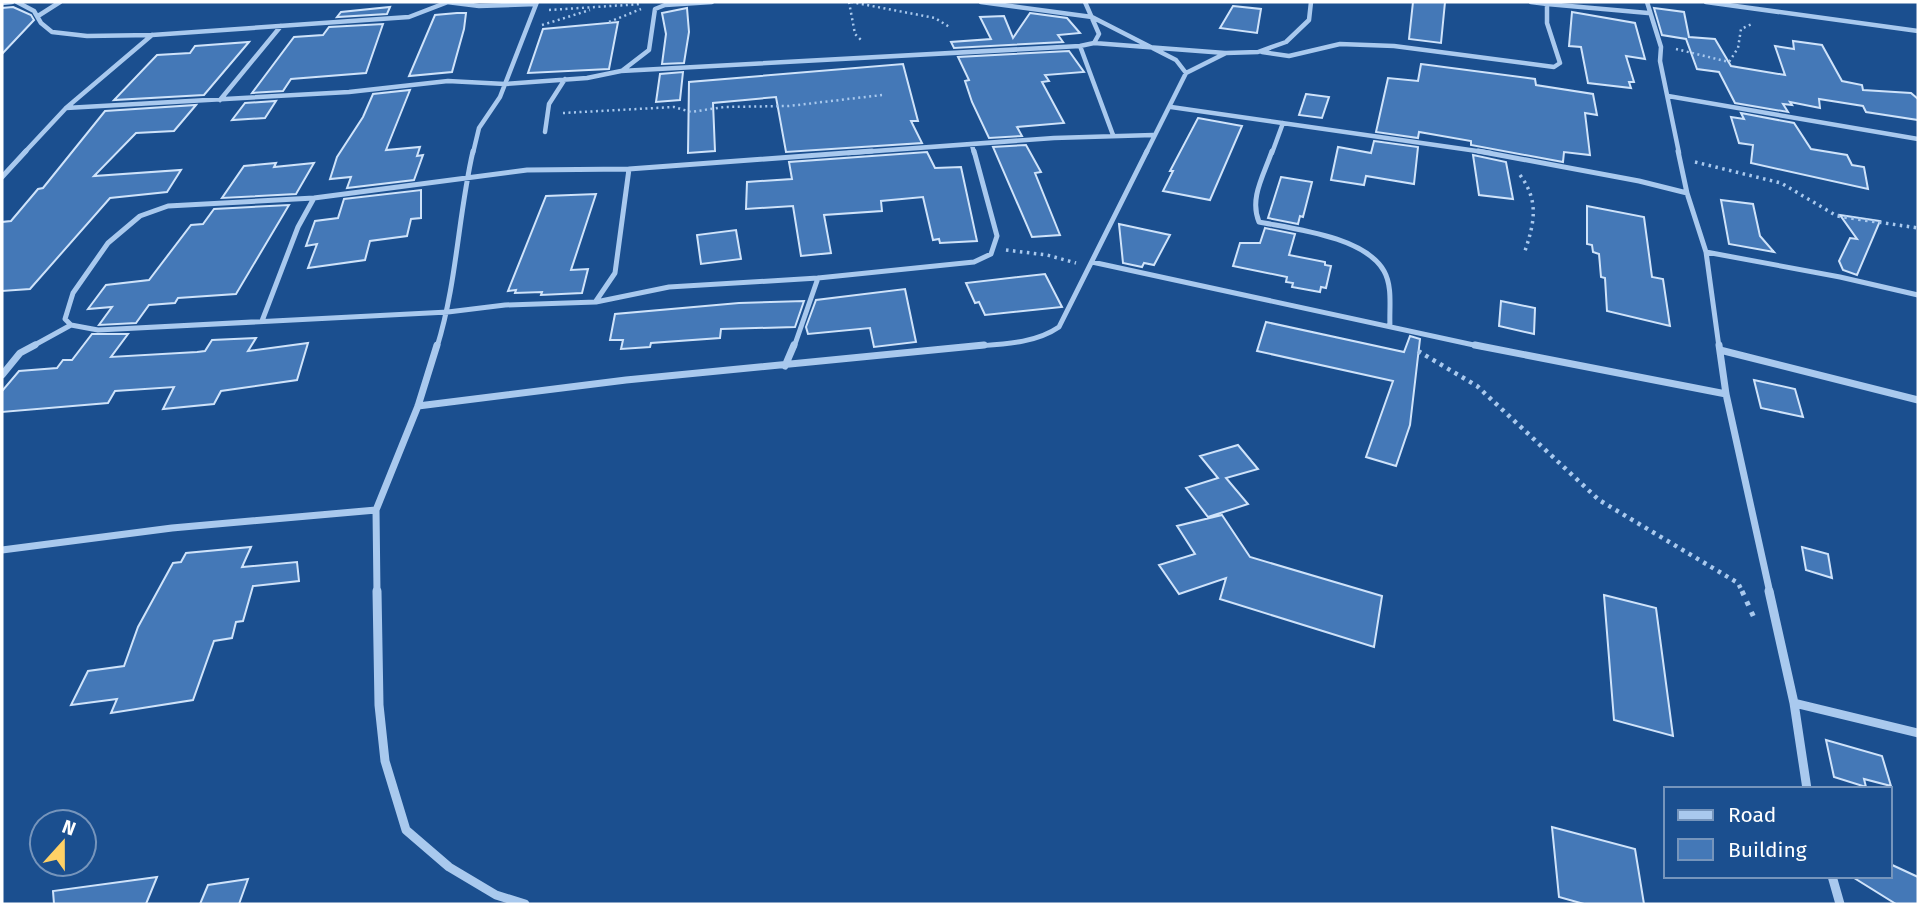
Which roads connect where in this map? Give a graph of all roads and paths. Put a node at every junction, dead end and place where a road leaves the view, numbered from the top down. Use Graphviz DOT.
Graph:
graph roads {
  1 [pos="14,2"];
  2 [pos="60,2"];
  3 [pos="448,2"];
  4 [pos="655,2"];
  5 [pos="712,2"];
  6 [pos="850,2"];
  7 [pos="981,2"];
  8 [pos="1085,2"];
  9 [pos="1311,2"];
  10 [pos="1531,2"];
  11 [pos="1647,2"];
  12 [pos="1706,2"];
  13 [pos="2,3"];
  14 [pos="536,3"];
  15 [pos="1547,4"];
  16 [pos="659,6"];
  17 [pos="601,8"];
  18 [pos="531,12"];
  19 [pos="1648,13"];
  20 [pos="38,16"];
  21 [pos="1092,17"];
  22 [pos="609,22"];
  23 [pos="527,23"];
  24 [pos="1751,24"];
  25 [pos="281,26"];
  26 [pos="951,28"];
  27 [pos="1918,31"];
  28 [pos="152,35"];
  29 [pos="1094,43"];
  30 [pos="1080,46"];
  31 [pos="1661,47"];
  32 [pos="1153,49"];
  33 [pos="1258,51"];
  34 [pos="1226,53"];
  35 [pos="879,57"];
  36 [pos="621,71"];
  37 [pos="1186,73"];
  38 [pos="565,79"];
  39 [pos="505,83"];
  40 [pos="882,95"];
  41 [pos="1668,96"];
  42 [pos="220,100"];
  43 [pos="66,107"];
  44 [pos="1171,107"];
  45 [pos="544,114"];
  46 [pos="1283,124"];
  47 [pos="545,132"];
  48 [pos="1113,135"];
  49 [pos="1153,135"];
  50 [pos="1918,139"];
  51 [pos="972,145"];
  52 [pos="1504,155"];
  53 [pos="1680,159"];
  54 [pos="629,169"];
  55 [pos="3,173"];
  56 [pos="467,178"];
  57 [pos="1687,194"];
  58 [pos="314,198"];
  59 [pos="1918,228"];
  60 [pos="994,250"];
  61 [pos="1706,252"];
  62 [pos="1524,254"];
  63 [pos="1091,264"];
  64 [pos="818,278"];
  65 [pos="1918,295"];
  66 [pos="596,302"];
  67 [pos="448,312"];
  68 [pos="262,321"];
  69 [pos="71,325"];
  70 [pos="1390,326"];
  71 [pos="1414,348"];
  72 [pos="1720,350"];
  73 [pos="785,366"];
  74 [pos="2,375"];
  75 [pos="1726,394"];
  76 [pos="1918,401"];
  77 [pos="418,406"];
  78 [pos="376,510"];
  79 [pos="2,550"];
  80 [pos="1760,631"];
  81 [pos="1794,703"];
  82 [pos="1918,733"];
  83 [pos="1807,787"];
  84 [pos="1833,878"];
  85 [pos="524,904"];
  86 [pos="1840,904"];
  1 -- 13 [label="street"];
  1 -- 20 [label="street"];
  2 -- 20 [label="street"];
  3 -- 14 [label="street"];
  3 -- 25 [label="street"];
  4 -- 16 [label="street"];
  5 -- 16 [label="street"];
  6 -- 26 [label="path"];
  6 -- 35 [label="path"];
  7 -- 21 [label="street"];
  8 -- 21 [label="street"];
  9 -- 33 [label="street"];
  10 -- 15 [label="street"];
  11 -- 19 [label="street"];
  12 -- 27 [label="street"];
  14 -- 18 [label="street"];
  15 -- 19 [label="street"];
  15 -- 33 [label="street"];
  16 -- 36 [label="street"];
  17 -- 18 [label="path"];
  17 -- 22 [label="path"];
  17 -- 23 [label="path"];
  18 -- 23 [label="street"];
  19 -- 31 [label="street"];
  20 -- 28 [label="street"];
  21 -- 29 [label="street"];
  21 -- 32 [label="street"];
  23 -- 39 [label="street"];
  24 -- 31 [label="path"];
  25 -- 28 [label="street"];
  25 -- 42 [label="street"];
  28 -- 43 [label="street"];
  29 -- 30 [label="street"];
  29 -- 32 [label="street"];
  30 -- 35 [label="street"];
  30 -- 48 [label="street"];
  31 -- 41 [label="street"];
  32 -- 34 [label="street"];
  32 -- 37 [label="street"];
  33 -- 34 [label="street"];
  34 -- 37 [label="street"];
  35 -- 36 [label="street"];
  36 -- 38 [label="street"];
  37 -- 44 [label="street"];
  38 -- 39 [label="street"];
  38 -- 45 [label="street"];
  39 -- 42 [label="street"];
  39 -- 56 [label="street"];
  40 -- 45 [label="path"];
  41 -- 50 [label="street"];
  41 -- 53 [label="street"];
  42 -- 43 [label="street"];
  43 -- 55 [label="street"];
  44 -- 46 [label="street"];
  44 -- 49 [label="street"];
  45 -- 47 [label="street"];
  46 -- 52 [label="street"];
  46 -- 70 [label="street"];
  48 -- 49 [label="street"];
  48 -- 51 [label="street"];
  49 -- 63 [label="street"];
  51 -- 54 [label="street"];
  51 -- 60 [label="street"];
  52 -- 57 [label="street"];
  52 -- 62 [label="path"];
  53 -- 57 [label="street"];
  53 -- 59 [label="path"];
  54 -- 56 [label="street"];
  54 -- 66 [label="street"];
  56 -- 58 [label="street"];
  56 -- 67 [label="street"];
  57 -- 61 [label="street"];
  58 -- 68 [label="street"];
  58 -- 69 [label="street"];
  60 -- 63 [label="path"];
  60 -- 64 [label="street"];
  61 -- 65 [label="street"];
  61 -- 72 [label="street"];
  63 -- 70 [label="street"];
  63 -- 73 [label="street"];
  64 -- 66 [label="street"];
  64 -- 73 [label="street"];
  66 -- 67 [label="street"];
  67 -- 68 [label="street"];
  67 -- 77 [label="street"];
  68 -- 69 [label="street"];
  69 -- 74 [label="street"];
  70 -- 75 [label="street"];
  71 -- 80 [label="path"];
  72 -- 75 [label="street"];
  72 -- 76 [label="street"];
  73 -- 77 [label="street"];
  75 -- 81 [label="street"];
  77 -- 78 [label="street"];
  78 -- 79 [label="street"];
  78 -- 85 [label="street"];
  81 -- 82 [label="street"];
  81 -- 83 [label="street"];
  84 -- 86 [label="street"];
}
